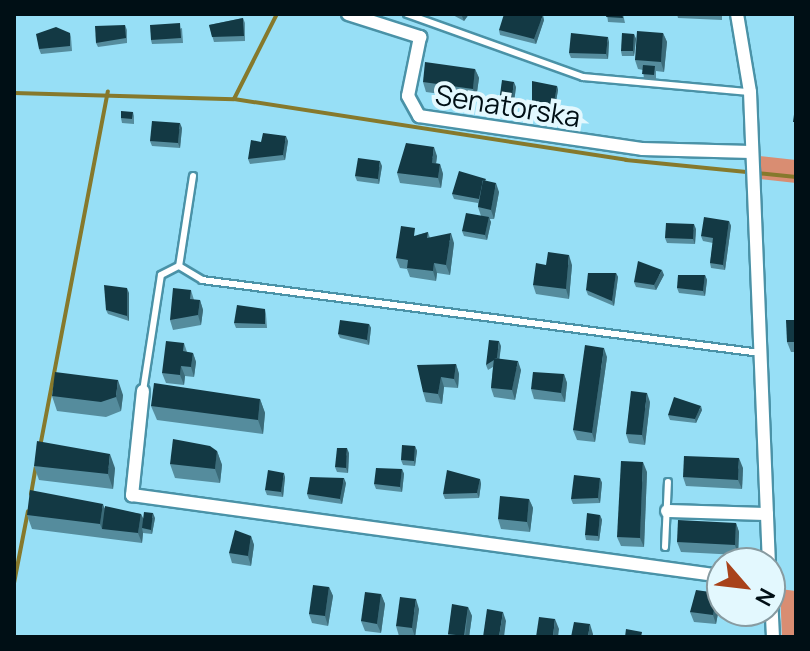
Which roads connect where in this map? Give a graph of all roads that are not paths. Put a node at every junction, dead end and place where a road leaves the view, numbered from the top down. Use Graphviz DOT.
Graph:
graph roads {
  1 [pos="348,14"];
  2 [pos="407,14"];
  3 [pos="737,14"];
  4 [pos="750,92"];
  5 [pos="751,152"];
  6 [pos="193,176"];
  7 [pos="179,266"];
  8 [pos="760,353"];
  9 [pos="143,391"];
  10 [pos="668,482"];
  11 [pos="667,511"];
  12 [pos="767,514"];
  13 [pos="665,547"];
  14 [pos="768,547"];
  15 [pos="706,574"];
  1 -- 5 [label="street, Senatorska"];
  2 -- 4 [label="lane"];
  3 -- 4 [label="street"];
  4 -- 5 [label="street"];
  5 -- 8 [label="street"];
  6 -- 7 [label="lane"];
  7 -- 8 [label="lane"];
  7 -- 9 [label="lane"];
  8 -- 12 [label="street"];
  9 -- 15 [label="street"];
  10 -- 11 [label="lane"];
  11 -- 12 [label="street"];
  11 -- 13 [label="lane"];
  12 -- 14 [label="street"];
}
